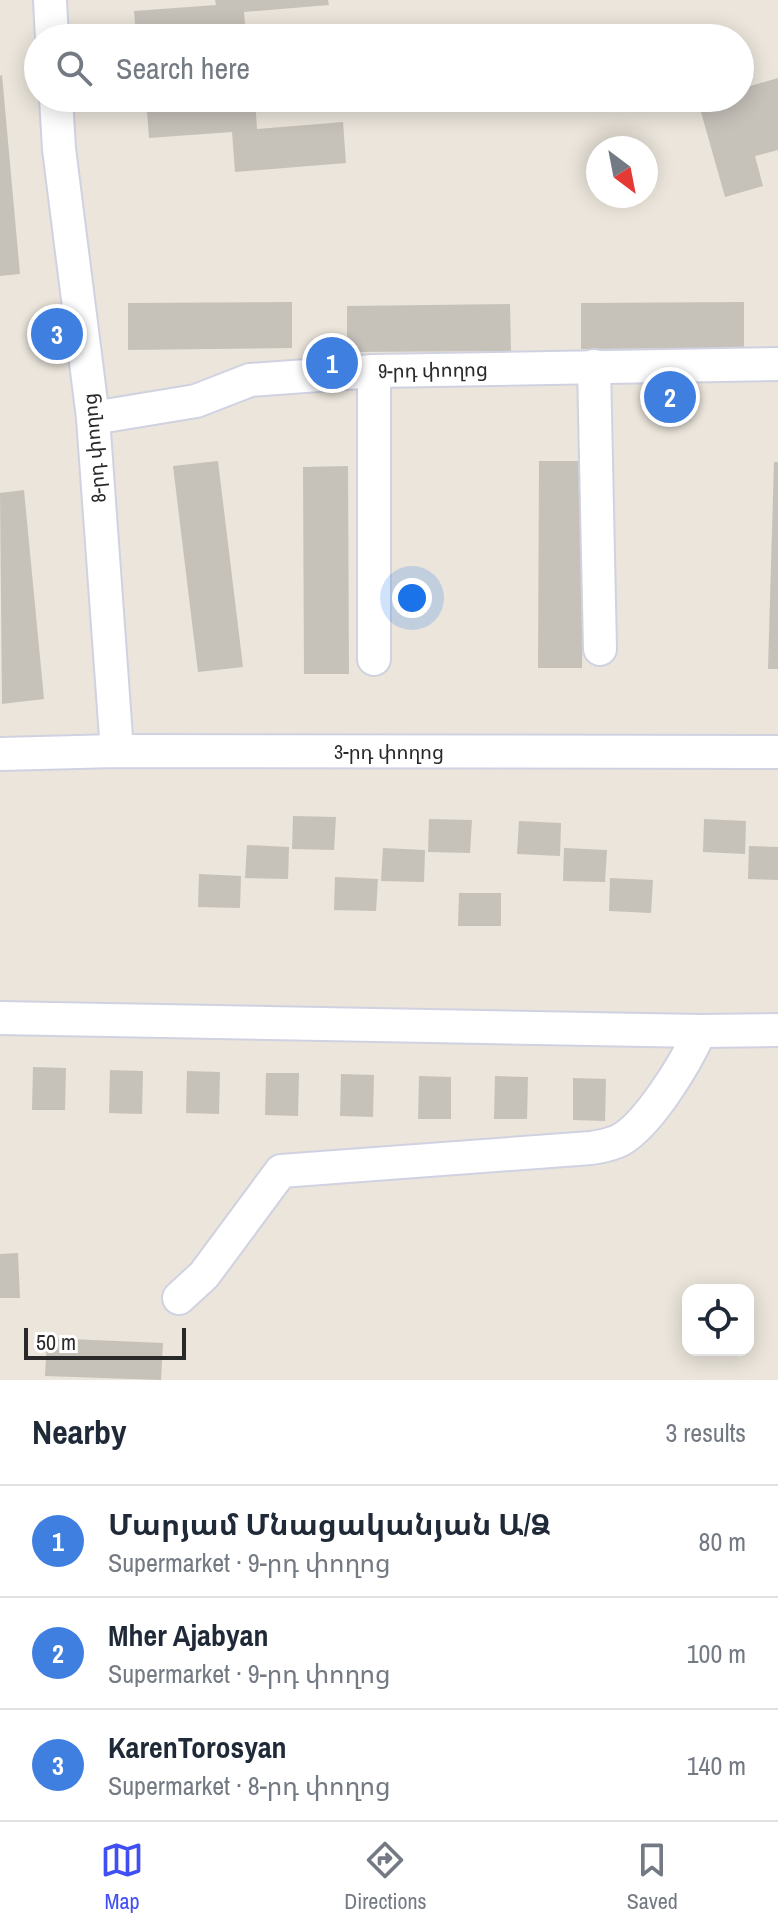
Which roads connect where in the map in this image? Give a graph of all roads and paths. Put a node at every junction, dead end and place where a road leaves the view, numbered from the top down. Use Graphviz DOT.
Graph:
graph roads {
  1 [pos="50,0"];
  2 [pos="51,24"];
  3 [pos="57,112"];
  4 [pos="778,364"];
  5 [pos="594,366"];
  6 [pos="374,371"];
  7 [pos="93,418"];
  8 [pos="600,649"];
  9 [pos="374,659"];
  10 [pos="117,751"];
  11 [pos="778,752"];
  12 [pos="0,754"];
  13 [pos="0,1018"];
  14 [pos="778,1030"];
  15 [pos="700,1031"];
  16 [pos="179,1298"];
  1 -- 2 [label="street"];
  3 -- 7 [label="street, 8-րդ փողոց"];
  4 -- 5 [label="street, 9-րդ փողոց"];
  5 -- 6 [label="street, 9-րդ փողոց"];
  5 -- 8 [label="street"];
  6 -- 7 [label="street, 9-րդ փողոց"];
  6 -- 9 [label="street"];
  7 -- 10 [label="street, 8-րդ փողոց"];
  10 -- 11 [label="street, 3-րդ փողոց"];
  10 -- 12 [label="street, 3-րդ փողոց"];
  13 -- 15 [label="street"];
  14 -- 15 [label="street"];
  15 -- 16 [label="street"];
}
